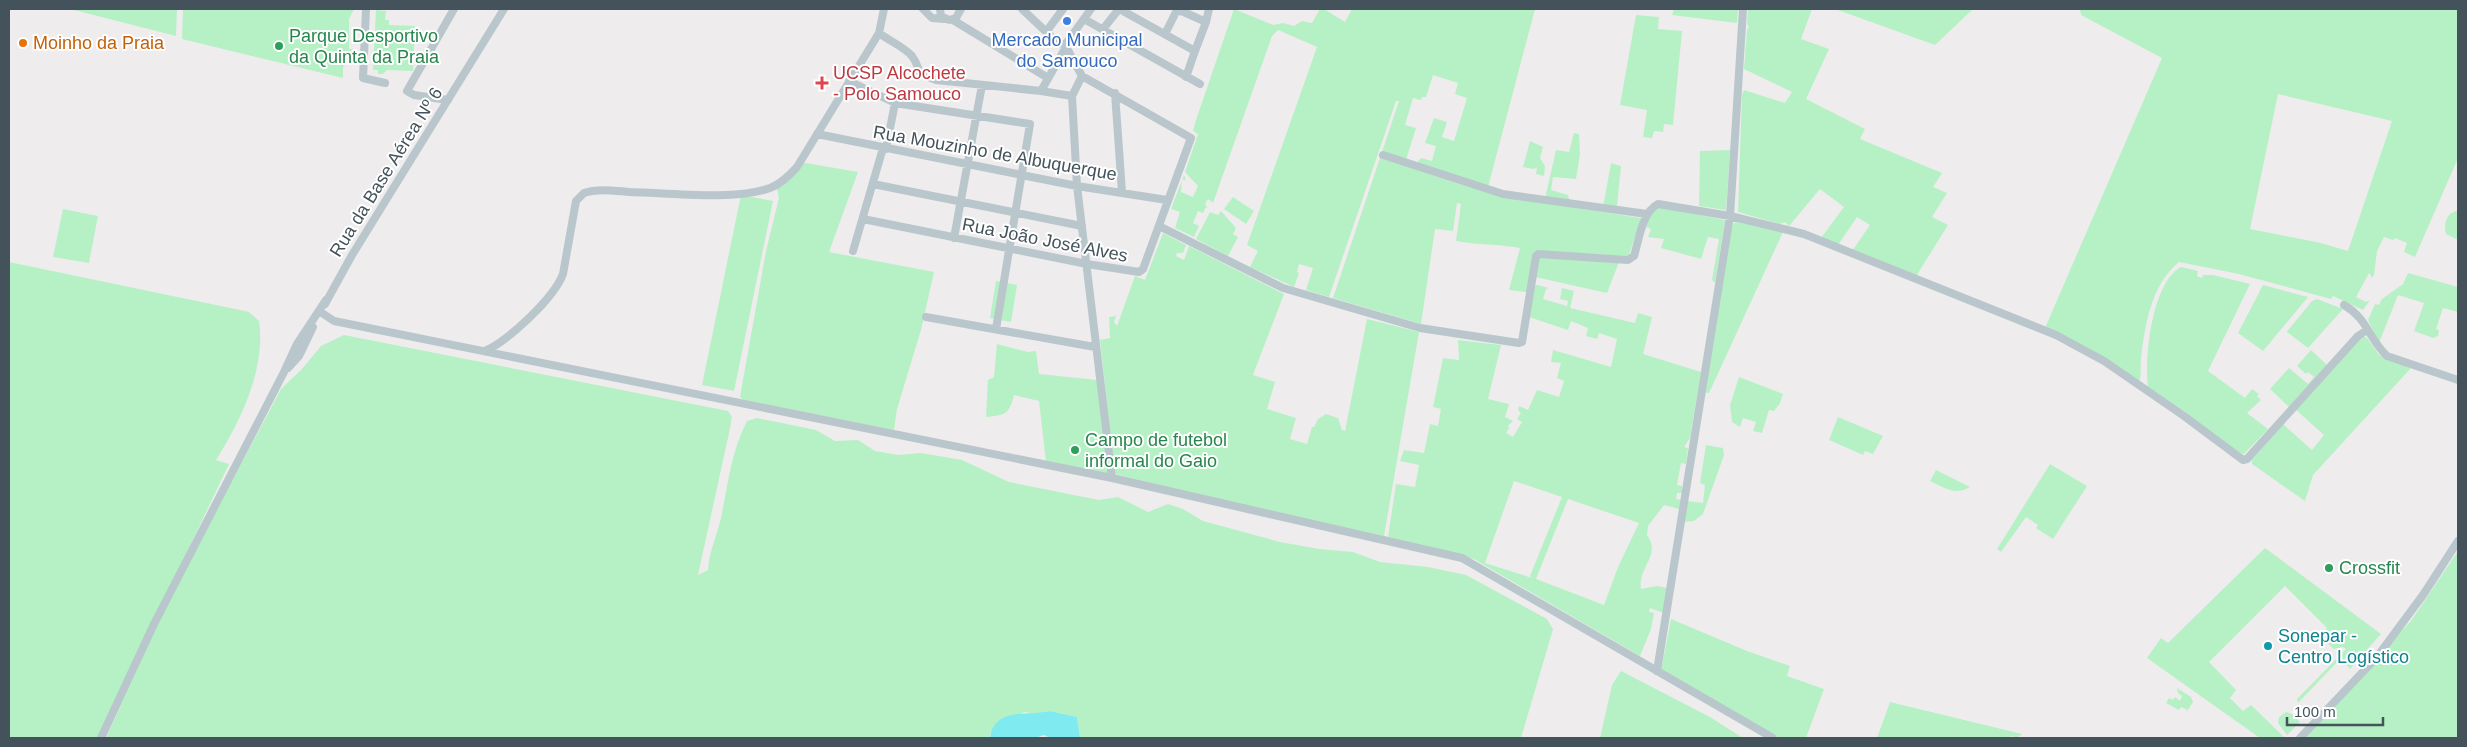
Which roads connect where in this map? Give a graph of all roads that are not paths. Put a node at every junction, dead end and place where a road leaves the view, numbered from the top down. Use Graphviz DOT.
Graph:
graph roads {
  1 [pos="366,9"];
  2 [pos="454,9"];
  3 [pos="504,9"];
  4 [pos="884,9"];
  5 [pos="923,9"];
  6 [pos="940,9"];
  7 [pos="961,9"];
  8 [pos="1022,9"];
  9 [pos="1063,9"];
  10 [pos="1119,9"];
  11 [pos="1125,9"];
  12 [pos="1209,9"];
  13 [pos="1743,9"];
  14 [pos="1179,10"];
  15 [pos="1087,12"];
  16 [pos="944,19"];
  17 [pos="953,20"];
  18 [pos="1206,22"];
  19 [pos="1103,29"];
  20 [pos="1046,32"];
  21 [pos="879,33"];
  22 [pos="1165,34"];
  23 [pos="1066,46"];
  24 [pos="1195,51"];
  25 [pos="1082,76"];
  26 [pos="1186,77"];
  27 [pos="1048,78"];
  28 [pos="849,82"];
  29 [pos="385,83"];
  30 [pos="1200,84"];
  31 [pos="982,85"];
  32 [pos="1041,90"];
  33 [pos="1115,93"];
  34 [pos="1072,96"];
  35 [pos="448,100"];
  36 [pos="895,103"];
  37 [pos="977,116"];
  38 [pos="817,134"];
  39 [pos="885,148"];
  40 [pos="1383,155"];
  41 [pos="968,164"];
  42 [pos="1022,174"];
  43 [pos="873,184"];
  44 [pos="1077,186"];
  45 [pos="1122,192"];
  46 [pos="1167,200"];
  47 [pos="962,202"];
  48 [pos="1015,213"];
  49 [pos="1647,214"];
  50 [pos="1730,216"];
  51 [pos="863,219"];
  52 [pos="1082,226"];
  53 [pos="1159,226"];
  54 [pos="954,238"];
  55 [pos="1010,248"];
  56 [pos="853,251"];
  57 [pos="1087,264"];
  58 [pos="326,300"];
  59 [pos="2344,304"];
  60 [pos="322,313"];
  61 [pos="926,317"];
  62 [pos="996,329"];
  63 [pos="2367,330"];
  64 [pos="502,341"];
  65 [pos="1096,347"];
  66 [pos="485,351"];
  67 [pos="508,356"];
  68 [pos="284,372"];
  69 [pos="2458,380"];
  70 [pos="1112,478"];
  71 [pos="2458,541"];
  72 [pos="1657,671"];
  73 [pos="101,738"];
  74 [pos="1773,738"];
  75 [pos="2300,738"];
  1 -- 29 [label="street"];
  2 -- 35 [label="street"];
  3 -- 35 [label="street, Rua da Base Aérea Nº 6"];
  4 -- 21 [label="street"];
  5 -- 16 [label="street"];
  6 -- 16 [label="street"];
  7 -- 17 [label="street"];
  8 -- 20 [label="street"];
  9 -- 20 [label="street"];
  10 -- 19 [label="street"];
  11 -- 22 [label="street"];
  12 -- 18 [label="street"];
  13 -- 50 [label="street"];
  14 -- 18 [label="street"];
  14 -- 22 [label="street"];
  15 -- 19 [label="street"];
  15 -- 23 [label="street"];
  16 -- 17 [label="street"];
  17 -- 27 [label="street"];
  18 -- 24 [label="street"];
  19 -- 26 [label="street"];
  20 -- 23 [label="street"];
  21 -- 28 [label="street"];
  21 -- 31 [label="street"];
  22 -- 24 [label="street"];
  23 -- 25 [label="street"];
  23 -- 27 [label="street"];
  24 -- 26 [label="street"];
  25 -- 33 [label="street"];
  25 -- 34 [label="street"];
  26 -- 30 [label="street"];
  27 -- 32 [label="street"];
  28 -- 36 [label="street"];
  28 -- 38 [label="street"];
  31 -- 32 [label="street"];
  31 -- 37 [label="street"];
  32 -- 34 [label="street"];
  33 -- 45 [label="street"];
  33 -- 46 [label="street, Rua João José Alves"];
  34 -- 44 [label="street"];
  35 -- 58 [label="street, Rua da Base Aérea Nº 6"];
  36 -- 37 [label="street"];
  36 -- 39 [label="street"];
  37 -- 41 [label="street"];
  37 -- 42 [label="street"];
  38 -- 39 [label="street, Rua Mouzinho de Albuquerque"];
  38 -- 64 [label="street"];
  39 -- 41 [label="street, Rua Mouzinho de Albuquerque"];
  39 -- 43 [label="street"];
  40 -- 49 [label="street"];
  41 -- 42 [label="street, Rua Mouzinho de Albuquerque"];
  41 -- 47 [label="street"];
  42 -- 44 [label="street, Rua Mouzinho de Albuquerque"];
  42 -- 48 [label="street"];
  43 -- 47 [label="street"];
  43 -- 51 [label="street"];
  44 -- 45 [label="street, Rua Mouzinho de Albuquerque"];
  44 -- 52 [label="street"];
  45 -- 46 [label="street, Rua Mouzinho de Albuquerque"];
  46 -- 53 [label="street, Rua João José Alves"];
  47 -- 48 [label="street"];
  47 -- 54 [label="street"];
  48 -- 52 [label="street"];
  48 -- 55 [label="street"];
  49 -- 50 [label="street"];
  49 -- 53 [label="street"];
  50 -- 63 [label="street"];
  50 -- 72 [label="street"];
  51 -- 54 [label="street, Rua João José Alves"];
  51 -- 56 [label="street"];
  52 -- 57 [label="street"];
  53 -- 57 [label="street, Rua João José Alves"];
  54 -- 55 [label="street, Rua João José Alves"];
  55 -- 57 [label="street, Rua João José Alves"];
  55 -- 62 [label="street"];
  57 -- 65 [label="street"];
  58 -- 60 [label="street"];
  58 -- 68 [label="street"];
  59 -- 63 [label="street"];
  60 -- 66 [label="street"];
  60 -- 68 [label="street"];
  61 -- 62 [label="street"];
  62 -- 65 [label="street"];
  63 -- 69 [label="street"];
  64 -- 66 [label="street"];
  64 -- 67 [label="street"];
  65 -- 70 [label="street"];
  66 -- 67 [label="street"];
  67 -- 70 [label="street"];
  68 -- 73 [label="street"];
  70 -- 72 [label="street"];
  71 -- 75 [label="street"];
  72 -- 74 [label="street"];
}
